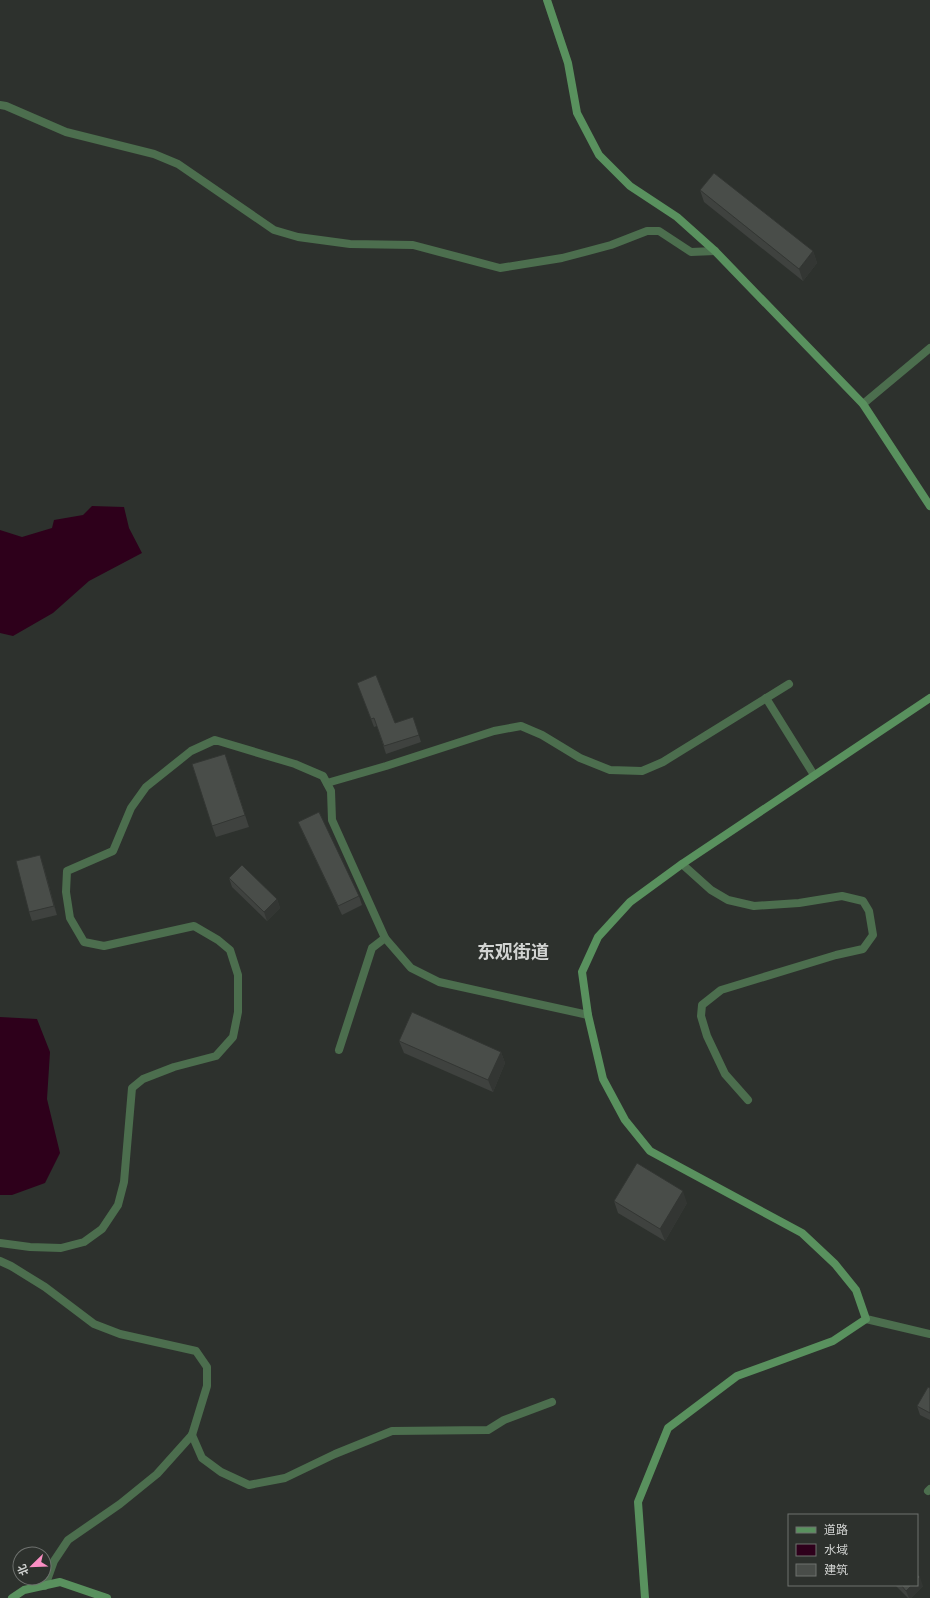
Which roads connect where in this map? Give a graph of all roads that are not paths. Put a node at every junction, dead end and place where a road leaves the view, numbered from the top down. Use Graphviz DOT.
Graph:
graph roads {
  1 [pos="547,0"];
  2 [pos="0,105"];
  3 [pos="715,251"];
  4 [pos="930,348"];
  5 [pos="863,404"];
  6 [pos="930,506"];
  7 [pos="788,684"];
  8 [pos="766,698"];
  9 [pos="930,698"];
  10 [pos="814,775"];
  11 [pos="327,783"];
  12 [pos="682,864"];
  13 [pos="385,938"];
  14 [pos="588,1015"];
  15 [pos="339,1050"];
  16 [pos="748,1100"];
  17 [pos="0,1243"];
  18 [pos="0,1261"];
  19 [pos="866,1319"];
  20 [pos="930,1334"];
  21 [pos="552,1402"];
  22 [pos="192,1436"];
  23 [pos="52,1567"];
  24 [pos="52,1584"];
  25 [pos="45,1586"];
  26 [pos="12,1598"];
  27 [pos="107,1598"];
  28 [pos="645,1598"];
  1 -- 3 [label="main road"];
  2 -- 3 [label="street"];
  3 -- 5 [label="main road"];
  4 -- 5 [label="street"];
  5 -- 6 [label="main road"];
  7 -- 8 [label="street"];
  8 -- 10 [label="street"];
  8 -- 11 [label="street"];
  9 -- 10 [label="main road"];
  10 -- 12 [label="main road"];
  11 -- 13 [label="street"];
  11 -- 17 [label="street"];
  12 -- 14 [label="main road"];
  12 -- 16 [label="street"];
  13 -- 14 [label="street"];
  13 -- 15 [label="street"];
  14 -- 19 [label="main road"];
  18 -- 22 [label="street"];
  19 -- 20 [label="street"];
  19 -- 28 [label="main road"];
  21 -- 22 [label="street"];
  22 -- 23 [label="street"];
  24 -- 27 [label="main road"];
  25 -- 26 [label="main road"];
}
